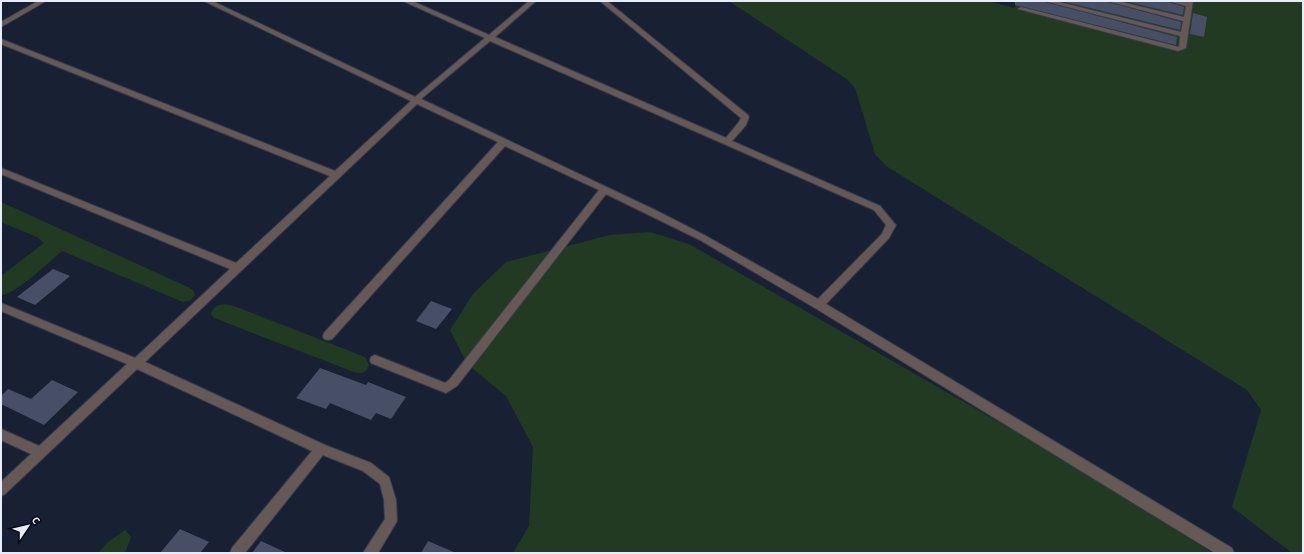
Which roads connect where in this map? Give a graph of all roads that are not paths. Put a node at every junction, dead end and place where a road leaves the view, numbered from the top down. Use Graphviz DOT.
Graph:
graph roads {
  1 [pos="43,1"];
  2 [pos="207,1"];
  3 [pos="406,1"];
  4 [pos="533,1"];
  5 [pos="603,1"];
  6 [pos="1047,1"];
  7 [pos="1110,1"];
  8 [pos="1171,1"];
  9 [pos="1189,3"];
  10 [pos="1021,9"];
  11 [pos="1187,20"];
  12 [pos="1,25"];
  13 [pos="1184,35"];
  14 [pos="489,38"];
  15 [pos="1,41"];
  16 [pos="416,100"];
  17 [pos="503,142"];
  18 [pos="726,142"];
  19 [pos="1,171"];
  20 [pos="336,175"];
  21 [pos="604,190"];
  22 [pos="237,268"];
  23 [pos="819,306"];
  24 [pos="1,307"];
  25 [pos="328,336"];
  26 [pos="375,360"];
  27 [pos="136,363"];
  28 [pos="1,434"];
  29 [pos="321,449"];
  30 [pos="40,453"];
  31 [pos="1,490"];
  32 [pos="237,553"];
  33 [pos="370,553"];
  34 [pos="1227,553"];
  1 -- 12 [label="lane"];
  2 -- 16 [label="lane"];
  3 -- 14 [label="lane"];
  4 -- 14 [label="lane"];
  5 -- 18 [label="lane"];
  6 -- 13 [label="lane"];
  7 -- 11 [label="lane"];
  8 -- 9 [label="lane"];
  9 -- 11 [label="lane"];
  10 -- 13 [label="lane"];
  11 -- 13 [label="lane"];
  14 -- 16 [label="lane"];
  14 -- 18 [label="lane"];
  15 -- 20 [label="lane"];
  16 -- 17 [label="lane"];
  16 -- 20 [label="lane"];
  17 -- 21 [label="lane"];
  17 -- 25 [label="lane"];
  18 -- 23 [label="lane"];
  19 -- 22 [label="lane"];
  20 -- 22 [label="lane"];
  21 -- 23 [label="lane"];
  21 -- 26 [label="lane"];
  22 -- 27 [label="lane"];
  23 -- 34 [label="lane"];
  24 -- 27 [label="lane"];
  27 -- 29 [label="lane"];
  27 -- 30 [label="lane"];
  28 -- 30 [label="lane"];
  29 -- 32 [label="lane"];
  29 -- 33 [label="lane"];
  30 -- 31 [label="lane"];
}
